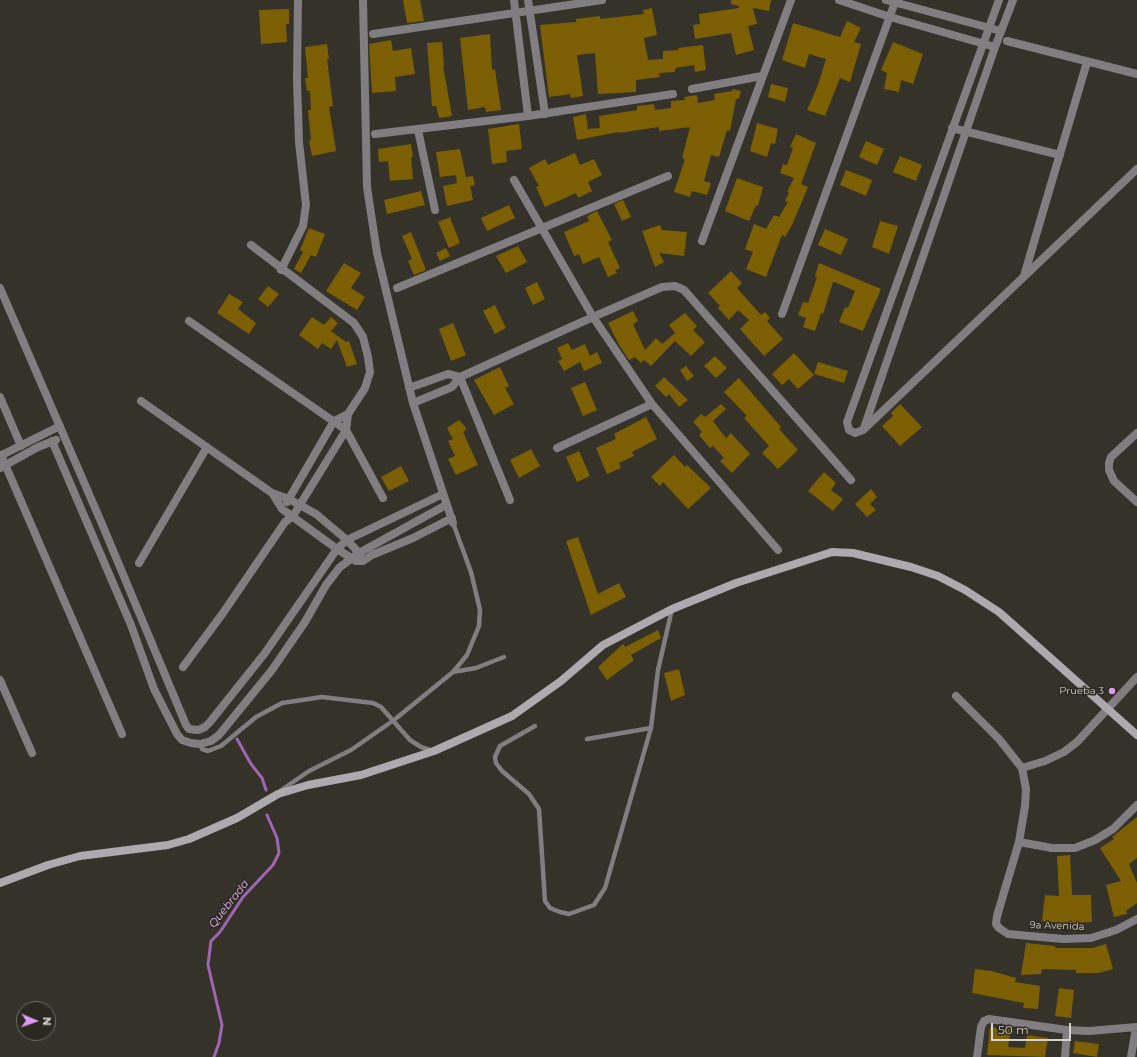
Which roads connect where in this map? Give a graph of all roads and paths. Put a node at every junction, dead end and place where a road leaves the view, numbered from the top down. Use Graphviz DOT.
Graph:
graph roads {
  1 [pos="298,0"];
  2 [pos="363,0"];
  3 [pos="514,0"];
  4 [pos="528,0"];
  5 [pos="602,0"];
  6 [pos="791,0"];
  7 [pos="839,0"];
  8 [pos="886,0"];
  9 [pos="999,0"];
  10 [pos="1013,0"];
  11 [pos="895,2"];
  12 [pos="530,12"];
  13 [pos="516,14"];
  14 [pos="890,17"];
  15 [pos="988,27"];
  16 [pos="1001,31"];
  17 [pos="372,34"];
  18 [pos="1007,41"];
  19 [pos="983,43"];
  20 [pos="995,47"];
  21 [pos="1087,62"];
  22 [pos="1137,74"];
  23 [pos="762,76"];
  24 [pos="692,89"];
  25 [pos="673,94"];
  26 [pos="545,114"];
  27 [pos="528,116"];
  28 [pos="952,128"];
  29 [pos="418,130"];
  30 [pos="967,132"];
  31 [pos="375,134"];
  32 [pos="1060,155"];
  33 [pos="1137,169"];
  34 [pos="668,176"];
  35 [pos="514,180"];
  36 [pos="435,210"];
  37 [pos="542,230"];
  38 [pos="702,241"];
  39 [pos="251,246"];
  40 [pos="281,270"];
  41 [pos="1024,278"];
  42 [pos="0,288"];
  43 [pos="397,288"];
  44 [pos="782,314"];
  45 [pos="593,317"];
  46 [pos="189,321"];
  47 [pos="460,377"];
  48 [pos="409,388"];
  49 [pos="0,397"];
  50 [pos="141,401"];
  51 [pos="413,403"];
  52 [pos="652,404"];
  53 [pos="348,414"];
  54 [pos="334,420"];
  55 [pos="60,426"];
  56 [pos="346,430"];
  57 [pos="863,430"];
  58 [pos="1137,433"];
  59 [pos="63,436"];
  60 [pos="52,441"];
  61 [pos="21,446"];
  62 [pos="207,447"];
  63 [pos="557,448"];
  64 [pos="1,455"];
  65 [pos="3,467"];
  66 [pos="851,480"];
  67 [pos="272,493"];
  68 [pos="443,494"];
  69 [pos="383,498"];
  70 [pos="289,499"];
  71 [pos="510,500"];
  72 [pos="1137,502"];
  73 [pos="300,505"];
  74 [pos="446,505"];
  75 [pos="282,509"];
  76 [pos="402,515"];
  77 [pos="293,516"];
  78 [pos="453,520"];
  79 [pos="285,522"];
  80 [pos="408,527"];
  81 [pos="413,538"];
  82 [pos="347,540"];
  83 [pos="337,549"];
  84 [pos="778,550"];
  85 [pos="359,553"];
  86 [pos="351,558"];
  87 [pos="363,561"];
  88 [pos="139,563"];
  89 [pos="672,609"];
  90 [pos="504,657"];
  91 [pos="183,667"];
  92 [pos="453,672"];
  93 [pos="1137,677"];
  94 [pos="0,680"];
  95 [pos="956,696"];
  96 [pos="1107,708"];
  97 [pos="394,720"];
  98 [pos="535,726"];
  99 [pos="651,728"];
  100 [pos="122,734"];
  101 [pos="1137,735"];
  102 [pos="587,739"];
  103 [pos="200,744"];
  104 [pos="434,751"];
  105 [pos="32,753"];
  106 [pos="1022,768"];
  107 [pos="278,794"];
  108 [pos="1137,805"];
  109 [pos="1019,842"];
  110 [pos="0,883"];
  111 [pos="1137,919"];
  112 [pos="1137,1027"];
  113 [pos="1068,1030"];
  114 [pos="977,1057"];
  115 [pos="1065,1057"];
  116 [pos="1131,1057"];
  1 -- 40 [label="street"];
  2 -- 48 [label="street"];
  3 -- 13 [label="street"];
  4 -- 12 [label="street"];
  5 -- 12 [label="street"];
  6 -- 23 [label="street"];
  7 -- 14 [label="street"];
  8 -- 11 [label="street"];
  9 -- 15 [label="street"];
  10 -- 16 [label="street"];
  11 -- 14 [label="street"];
  11 -- 15 [label="street"];
  12 -- 13 [label="street"];
  12 -- 26 [label="street"];
  13 -- 17 [label="street"];
  13 -- 27 [label="street"];
  14 -- 19 [label="street"];
  14 -- 44 [label="street"];
  15 -- 16 [label="street"];
  15 -- 19 [label="street"];
  16 -- 20 [label="street"];
  18 -- 21 [label="street"];
  19 -- 20 [label="street"];
  19 -- 28 [label="street"];
  20 -- 30 [label="street"];
  21 -- 22 [label="street"];
  21 -- 32 [label="street"];
  23 -- 24 [label="street"];
  23 -- 38 [label="street"];
  25 -- 26 [label="street"];
  26 -- 27 [label="street"];
  27 -- 29 [label="street"];
  28 -- 30 [label="street"];
  28 -- 57 [label="street"];
  29 -- 31 [label="street"];
  29 -- 36 [label="street"];
  30 -- 32 [label="street"];
  30 -- 57 [label="street"];
  32 -- 41 [label="street"];
  33 -- 41 [label="street"];
  34 -- 37 [label="street"];
  35 -- 37 [label="street"];
  37 -- 43 [label="street"];
  37 -- 45 [label="street"];
  39 -- 40 [label="street"];
  40 -- 53 [label="street"];
  41 -- 57 [label="street"];
  42 -- 55 [label="street"];
  45 -- 47 [label="street"];
  45 -- 52 [label="street"];
  45 -- 66 [label="street"];
  46 -- 54 [label="street"];
  47 -- 48 [label="street"];
  47 -- 51 [label="street"];
  47 -- 71 [label="street"];
  48 -- 51 [label="street"];
  49 -- 61 [label="street"];
  50 -- 62 [label="street"];
  51 -- 68 [label="street"];
  52 -- 63 [label="street"];
  52 -- 84 [label="street"];
  53 -- 54 [label="street"];
  53 -- 56 [label="street"];
  54 -- 56 [label="street"];
  54 -- 70 [label="street"];
  55 -- 59 [label="street"];
  55 -- 61 [label="street"];
  56 -- 69 [label="street"];
  56 -- 73 [label="street"];
  58 -- 72 [label="street"];
  59 -- 60 [label="street"];
  59 -- 83 [label="street"];
  60 -- 65 [label="street"];
  60 -- 103 [label="street"];
  61 -- 64 [label="street"];
  62 -- 67 [label="street"];
  62 -- 88 [label="street"];
  64 -- 65 [label="street"];
  65 -- 100 [label="street"];
  67 -- 70 [label="street"];
  67 -- 75 [label="street"];
  68 -- 74 [label="street"];
  68 -- 76 [label="street"];
  70 -- 73 [label="street"];
  70 -- 75 [label="street"];
  73 -- 77 [label="street"];
  73 -- 82 [label="street"];
  74 -- 78 [label="street"];
  74 -- 80 [label="street"];
  75 -- 77 [label="street"];
  75 -- 79 [label="street"];
  76 -- 80 [label="street"];
  76 -- 82 [label="street"];
  77 -- 79 [label="street"];
  77 -- 83 [label="street"];
  78 -- 81 [label="street"];
  78 -- 92 [label="lane"];
  79 -- 91 [label="street"];
  80 -- 81 [label="street"];
  80 -- 85 [label="street"];
  81 -- 87 [label="street"];
  82 -- 83 [label="street"];
  82 -- 85 [label="street"];
  83 -- 86 [label="street"];
  85 -- 86 [label="street"];
  85 -- 87 [label="street"];
  86 -- 87 [label="street"];
  86 -- 103 [label="street"];
  89 -- 96 [label="main road"];
  89 -- 99 [label="lane"];
  89 -- 104 [label="main road"];
  90 -- 92 [label="lane"];
  92 -- 97 [label="lane"];
  93 -- 96 [label="street"];
  94 -- 105 [label="street"];
  95 -- 106 [label="street"];
  96 -- 101 [label="main road"];
  96 -- 106 [label="street"];
  97 -- 103 [label="lane"];
  97 -- 104 [label="lane"];
  97 -- 107 [label="lane"];
  98 -- 99 [label="lane"];
  99 -- 102 [label="lane"];
  104 -- 107 [label="main road"];
  106 -- 109 [label="street"];
  107 -- 110 [label="main road"];
  108 -- 109 [label="street"];
  109 -- 111 [label="street, 9a Avenida"];
  112 -- 113 [label="street"];
  112 -- 116 [label="street"];
  113 -- 114 [label="street"];
  113 -- 115 [label="street"];
}
